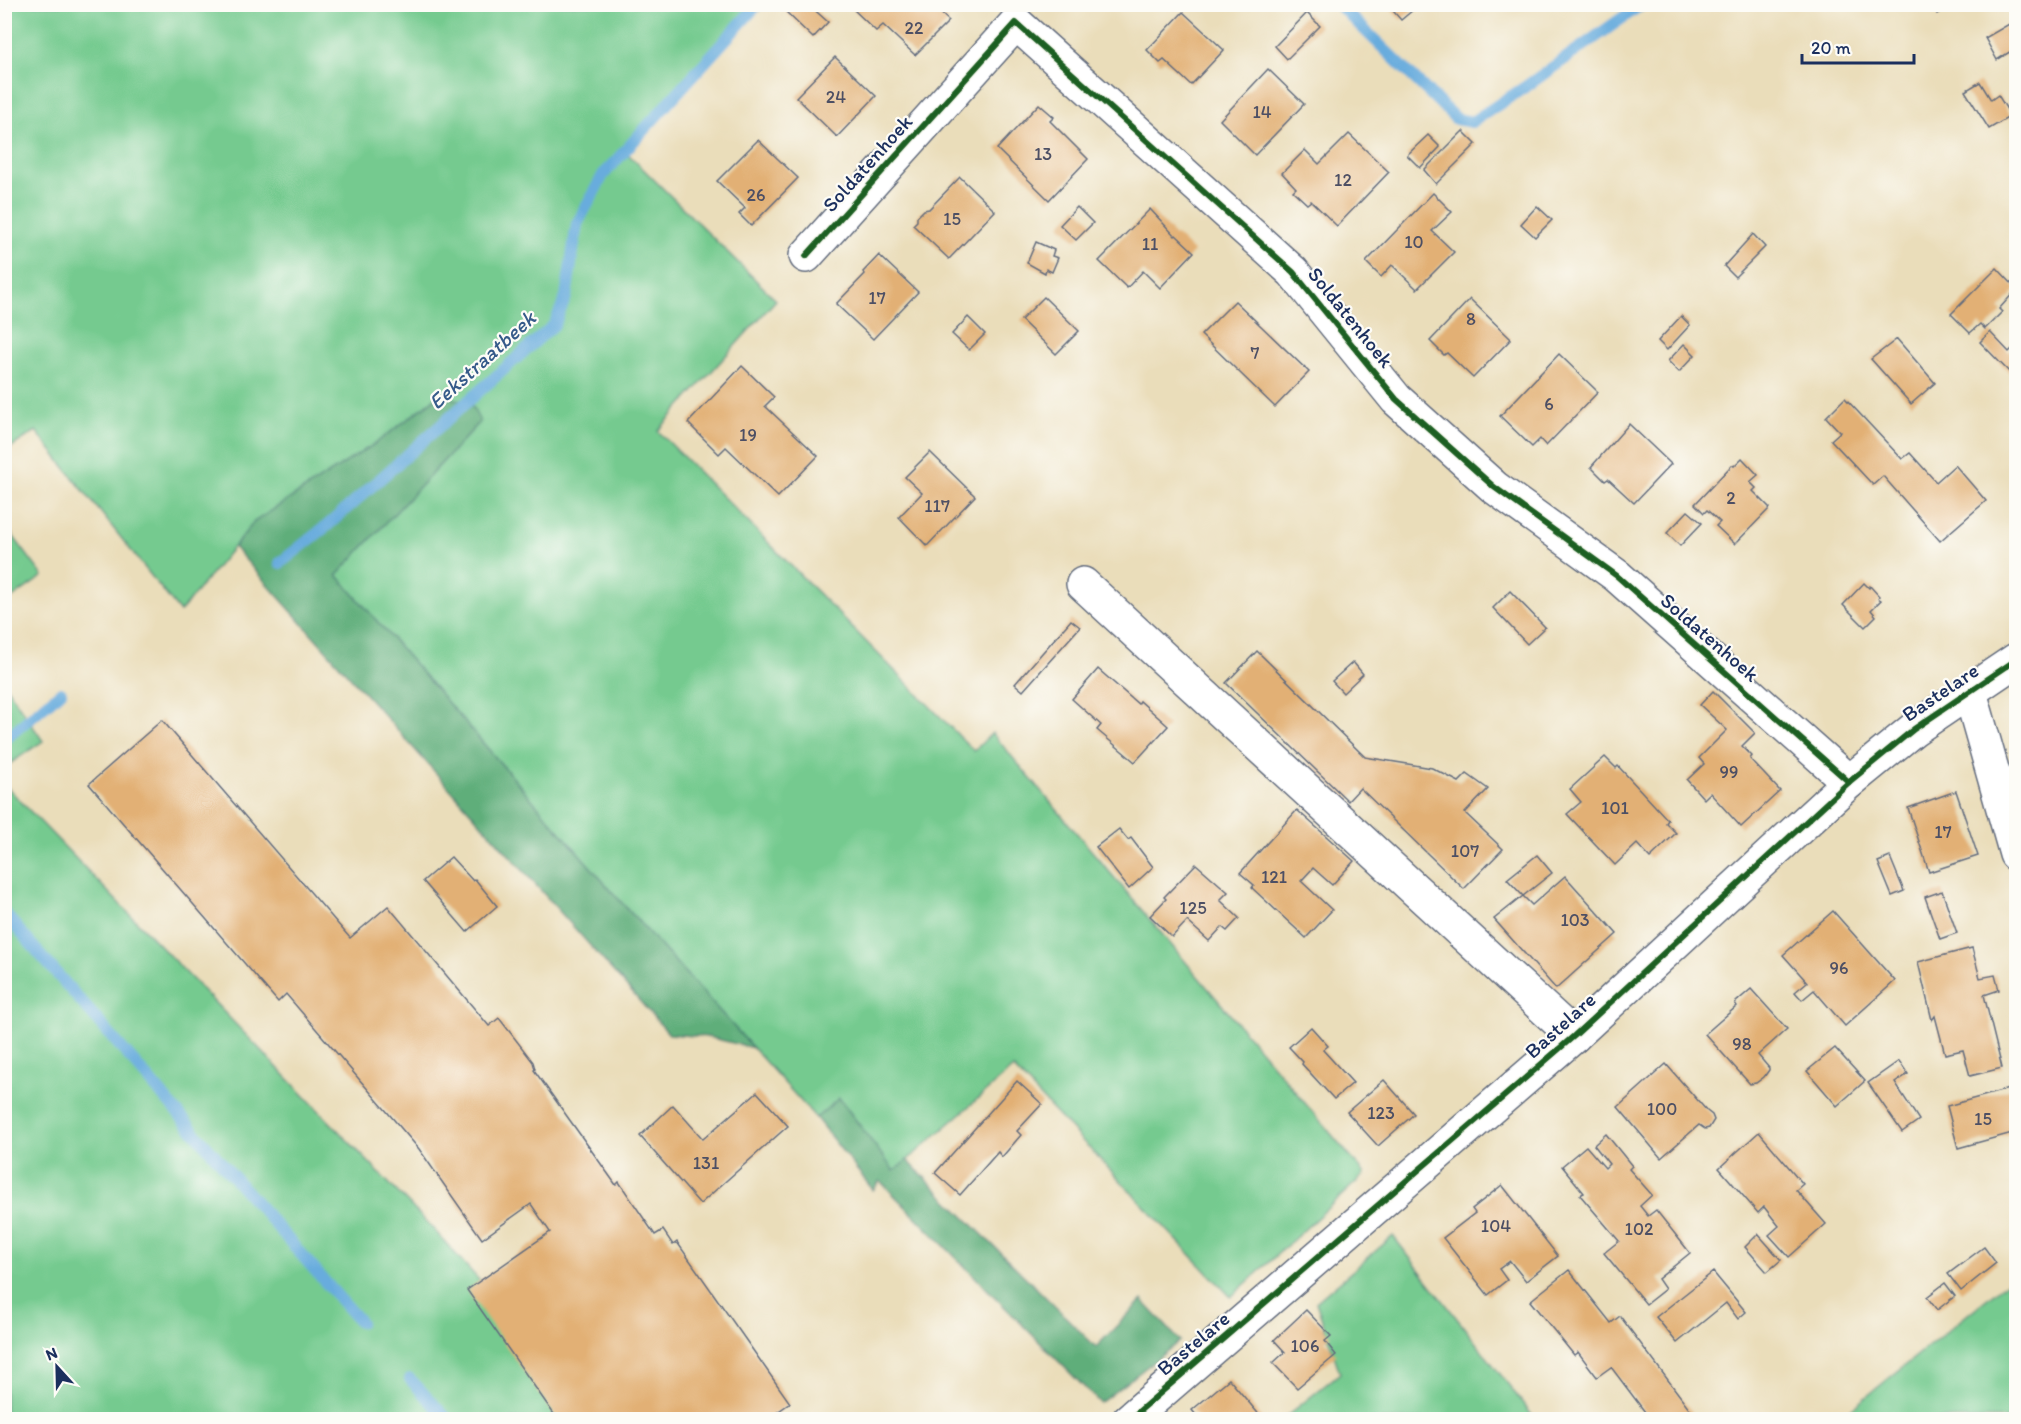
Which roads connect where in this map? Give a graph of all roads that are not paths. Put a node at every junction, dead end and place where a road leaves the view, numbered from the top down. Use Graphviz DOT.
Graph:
graph roads {
  1 [pos="806,256"];
  2 [pos="1083,584"];
  3 [pos="2016,660"];
  4 [pos="1970,692"];
  5 [pos="1849,782"];
  6 [pos="2016,854"];
  7 [pos="1574,1036"];
  8 [pos="1129,1419"];
  1 -- 5 [label="street, Soldatenhoek"];
  2 -- 7 [label="street"];
  3 -- 4 [label="street, Bastelare"];
  4 -- 5 [label="street, Bastelare"];
  4 -- 6 [label="street"];
  5 -- 7 [label="street, Bastelare"];
  7 -- 8 [label="street, Bastelare"];
}
